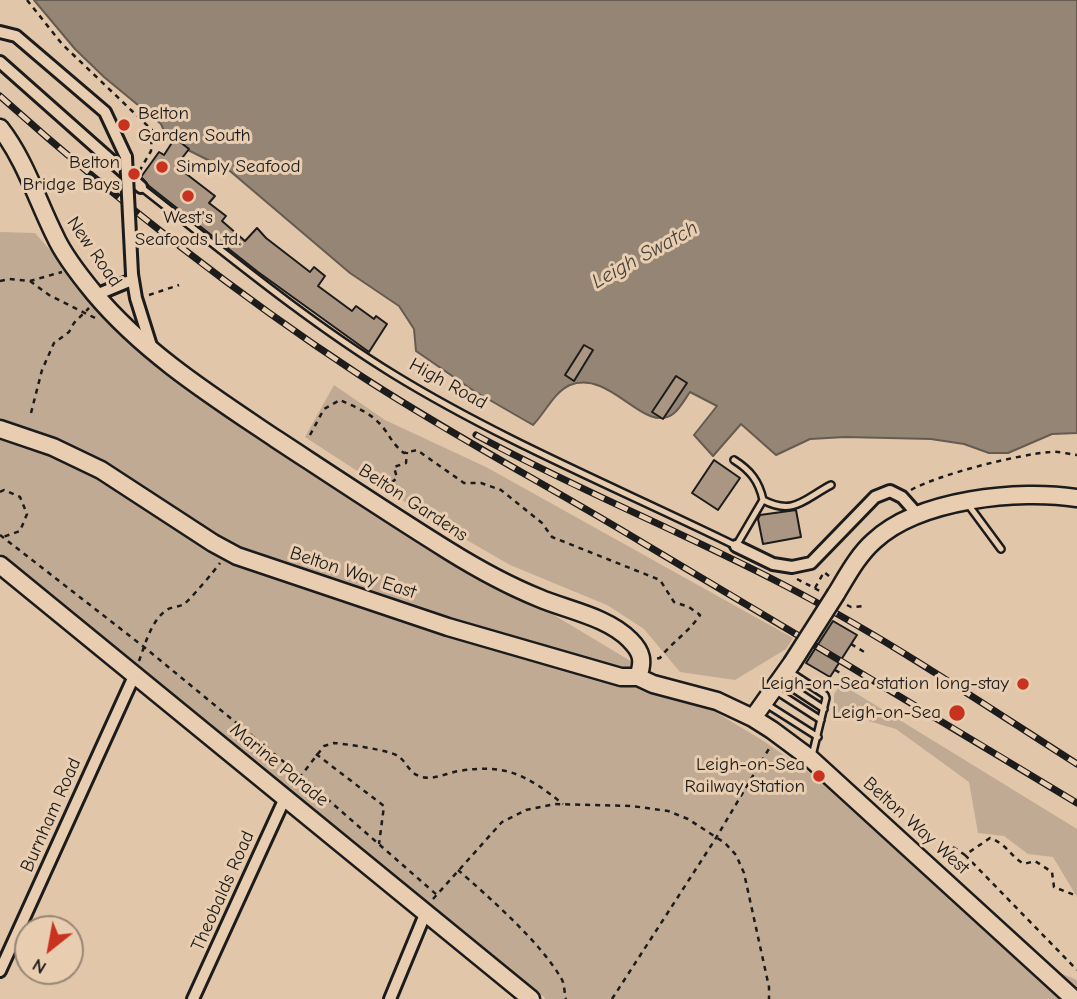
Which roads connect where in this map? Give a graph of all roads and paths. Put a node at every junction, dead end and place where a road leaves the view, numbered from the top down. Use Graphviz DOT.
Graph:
graph roads {
  1 [pos="27,1"];
  2 [pos="1,35"];
  3 [pos="0,62"];
  4 [pos="0,128"];
  5 [pos="137,184"];
  6 [pos="76,269"];
  7 [pos="132,277"];
  8 [pos="0,281"];
  9 [pos="30,281"];
  10 [pos="179,285"];
  11 [pos="98,296"];
  12 [pos="135,298"];
  13 [pos="84,313"];
  14 [pos="118,318"];
  15 [pos="153,350"];
  16 [pos="31,413"];
  17 [pos="0,429"];
  18 [pos="310,435"];
  19 [pos="407,452"];
  20 [pos="1077,455"];
  21 [pos="734,460"];
  22 [pos="831,485"];
  23 [pos="384,489"];
  24 [pos="0,492"];
  25 [pos="902,496"];
  26 [pos="1077,499"];
  27 [pos="763,500"];
  28 [pos="966,502"];
  29 [pos="918,515"];
  30 [pos="2,536"];
  31 [pos="736,546"];
  32 [pos="1001,549"];
  33 [pos="0,565"];
  34 [pos="217,567"];
  35 [pos="851,644"];
  36 [pos="144,647"];
  37 [pos="866,653"];
  38 [pos="652,660"];
  39 [pos="835,670"];
  40 [pos="135,674"];
  41 [pos="638,677"];
  42 [pos="849,678"];
  43 [pos="779,681"];
  44 [pos="717,701"];
  45 [pos="824,709"];
  46 [pos="753,718"];
  47 [pos="821,720"];
  48 [pos="818,737"];
  49 [pos="768,750"];
  50 [pos="316,754"];
  51 [pos="811,759"];
  52 [pos="300,776"];
  53 [pos="285,798"];
  54 [pos="564,804"];
  55 [pos="716,838"];
  56 [pos="379,844"];
  57 [pos="953,847"];
  58 [pos="965,855"];
  59 [pos="458,870"];
  60 [pos="437,895"];
  61 [pos="1077,896"];
  62 [pos="426,912"];
  63 [pos="1077,970"];
  64 [pos="0,971"];
  65 [pos="193,999"];
  66 [pos="390,999"];
  67 [pos="531,999"];
  68 [pos="566,999"];
  69 [pos="612,999"];
  70 [pos="769,999"];
  71 [pos="1074,999"];
  1 -- 5 [label="path"];
  2 -- 7 [label="street, bridge"];
  3 -- 5 [label="street, High Road"];
  4 -- 6 [label="street, New Road"];
  5 -- 31 [label="lane, High Road"];
  6 -- 9 [label="path"];
  6 -- 11 [label="street, New Road"];
  7 -- 11 [label="street"];
  7 -- 12 [label="street"];
  8 -- 9 [label="path"];
  9 -- 13 [label="path"];
  10 -- 12 [label="path"];
  11 -- 13 [label="path"];
  11 -- 14 [label="street, New Road"];
  12 -- 15 [label="street"];
  13 -- 14 [label="path"];
  13 -- 16 [label="path"];
  14 -- 15 [label="street, New Road"];
  15 -- 41 [label="street, Belton Gardens"];
  17 -- 41 [label="street, Belton Way East"];
  18 -- 19 [label="path"];
  19 -- 23 [label="path"];
  19 -- 38 [label="path"];
  20 -- 25 [label="path"];
  21 -- 27 [label="lane"];
  22 -- 27 [label="lane"];
  24 -- 30 [label="path"];
  25 -- 29 [label="street"];
  25 -- 31 [label="street, High Road"];
  26 -- 28 [label="street"];
  27 -- 31 [label="lane"];
  28 -- 29 [label="street"];
  28 -- 32 [label="lane"];
  29 -- 43 [label="street, bridge"];
  30 -- 36 [label="path"];
  33 -- 40 [label="street, Marine Parade"];
  34 -- 36 [label="path"];
  35 -- 37 [label="path"];
  36 -- 40 [label="path"];
  36 -- 52 [label="path"];
  39 -- 42 [label="path"];
  40 -- 53 [label="street, Marine Parade"];
  40 -- 64 [label="street, Burnham Road"];
  41 -- 44 [label="street, Belton Way East"];
  43 -- 45 [label="lane"];
  43 -- 45 [label="lane"];
  43 -- 46 [label="street"];
  43 -- 47 [label="lane"];
  43 -- 48 [label="lane"];
  44 -- 46 [label="street, Belton Way West"];
  45 -- 47 [label="lane"];
  46 -- 51 [label="street, Belton Way West"];
  47 -- 48 [label="lane"];
  48 -- 51 [label="lane"];
  49 -- 55 [label="path"];
  50 -- 52 [label="path"];
  50 -- 54 [label="path"];
  50 -- 56 [label="path"];
  51 -- 71 [label="street, Belton Way West"];
  52 -- 53 [label="path"];
  52 -- 56 [label="path"];
  53 -- 62 [label="street, Marine Parade"];
  53 -- 65 [label="street, Theobalds Road"];
  54 -- 55 [label="path"];
  54 -- 59 [label="path"];
  55 -- 69 [label="path"];
  55 -- 70 [label="path"];
  56 -- 60 [label="path"];
  57 -- 58 [label="path"];
  58 -- 61 [label="path"];
  58 -- 63 [label="path"];
  59 -- 60 [label="path"];
  59 -- 68 [label="path"];
  60 -- 62 [label="path"];
  62 -- 66 [label="street"];
  62 -- 67 [label="street, Marine Parade"];
}
